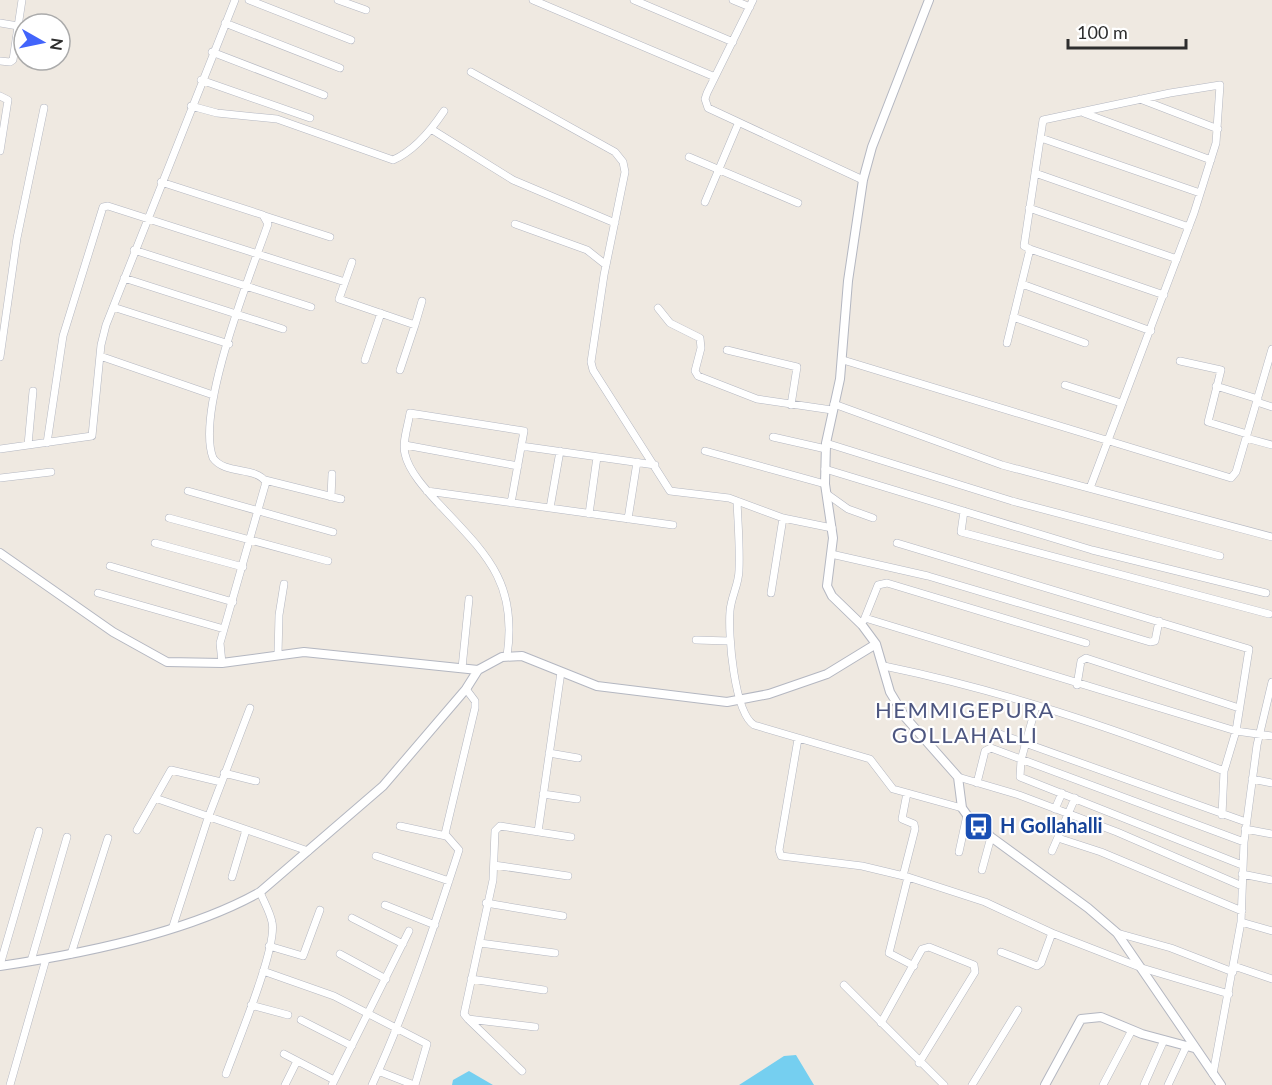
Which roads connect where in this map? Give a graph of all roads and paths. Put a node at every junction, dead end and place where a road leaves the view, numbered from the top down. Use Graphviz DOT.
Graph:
graph roads {
  1 [pos="235,0"];
  2 [pos="249,0"];
  3 [pos="338,0"];
  4 [pos="533,0"];
  5 [pos="634,0"];
  6 [pos="733,0"];
  7 [pos="929,0"];
  8 [pos="751,4"];
  9 [pos="366,10"];
  10 [pos="225,23"];
  11 [pos="351,40"];
  12 [pos="733,42"];
  13 [pos="212,52"];
  14 [pos="340,68"];
  15 [pos="471,72"];
  16 [pos="715,77"];
  17 [pos="201,80"];
  18 [pos="324,95"];
  19 [pos="0,96"];
  20 [pos="1140,99"];
  21 [pos="191,106"];
  22 [pos="44,108"];
  23 [pos="444,111"];
  24 [pos="1082,112"];
  25 [pos="310,118"];
  26 [pos="738,124"];
  27 [pos="431,129"];
  28 [pos="1218,129"];
  29 [pos="1041,138"];
  30 [pos="0,151"];
  31 [pos="690,157"];
  32 [pos="1211,160"];
  33 [pos="719,169"];
  34 [pos="1035,173"];
  35 [pos="863,180"];
  36 [pos="161,182"];
  37 [pos="1200,193"];
  38 [pos="705,202"];
  39 [pos="798,203"];
  40 [pos="1029,208"];
  41 [pos="263,215"];
  42 [pos="147,220"];
  43 [pos="615,223"];
  44 [pos="515,224"];
  45 [pos="1189,227"];
  46 [pos="330,237"];
  47 [pos="1030,249"];
  48 [pos="134,250"];
  49 [pos="257,256"];
  50 [pos="1177,259"];
  51 [pos="352,262"];
  52 [pos="606,265"];
  53 [pos="124,278"];
  54 [pos="345,282"];
  55 [pos="1022,284"];
  56 [pos="246,287"];
  57 [pos="1164,295"];
  58 [pos="422,301"];
  59 [pos="113,307"];
  60 [pos="311,307"];
  61 [pos="658,308"];
  62 [pos="381,313"];
  63 [pos="238,314"];
  64 [pos="1013,317"];
  65 [pos="415,324"];
  66 [pos="283,329"];
  67 [pos="1151,331"];
  68 [pos="1006,343"];
  69 [pos="1085,343"];
  70 [pos="228,344"];
  71 [pos="1272,349"];
  72 [pos="727,350"];
  73 [pos="100,356"];
  74 [pos="0,357"];
  75 [pos="365,360"];
  76 [pos="843,360"];
  77 [pos="1180,361"];
  78 [pos="1270,364"];
  79 [pos="400,370"];
  80 [pos="1065,385"];
  81 [pos="1216,386"];
  82 [pos="33,391"];
  83 [pos="213,394"];
  84 [pos="1257,400"];
  85 [pos="1121,403"];
  86 [pos="791,405"];
  87 [pos="833,407"];
  88 [pos="1272,407"];
  89 [pos="773,436"];
  90 [pos="1247,436"];
  91 [pos="1108,441"];
  92 [pos="47,443"];
  93 [pos="28,445"];
  94 [pos="405,445"];
  95 [pos="1272,445"];
  96 [pos="521,446"];
  97 [pos="826,446"];
  98 [pos="0,449"];
  99 [pos="560,451"];
  100 [pos="705,451"];
  101 [pos="597,457"];
  102 [pos="637,462"];
  103 [pos="655,465"];
  104 [pos="518,466"];
  105 [pos="825,469"];
  106 [pos="51,472"];
  107 [pos="332,474"];
  108 [pos="0,478"];
  109 [pos="265,480"];
  110 [pos="825,484"];
  111 [pos="1090,488"];
  112 [pos="188,491"];
  113 [pos="427,491"];
  114 [pos="827,494"];
  115 [pos="331,496"];
  116 [pos="341,499"];
  117 [pos="737,501"];
  118 [pos="511,503"];
  119 [pos="550,508"];
  120 [pos="964,511"];
  121 [pos="259,512"];
  122 [pos="590,514"];
  123 [pos="169,518"];
  124 [pos="783,518"];
  125 [pos="873,518"];
  126 [pos="628,519"];
  127 [pos="673,525"];
  128 [pos="832,528"];
  129 [pos="333,532"];
  130 [pos="1272,537"];
  131 [pos="251,541"];
  132 [pos="155,543"];
  133 [pos="897,543"];
  134 [pos="0,553"];
  135 [pos="831,554"];
  136 [pos="1220,556"];
  137 [pos="328,561"];
  138 [pos="110,566"];
  139 [pos="243,567"];
  140 [pos="284,584"];
  141 [pos="98,593"];
  142 [pos="771,593"];
  143 [pos="1266,593"];
  144 [pos="470,599"];
  145 [pos="233,602"];
  146 [pos="1269,614"];
  147 [pos="864,621"];
  148 [pos="1159,621"];
  149 [pos="224,630"];
  150 [pos="696,640"];
  151 [pos="729,641"];
  152 [pos="876,644"];
  153 [pos="1086,644"];
  154 [pos="278,654"];
  155 [pos="507,656"];
  156 [pos="222,663"];
  157 [pos="884,666"];
  158 [pos="462,668"];
  159 [pos="478,670"];
  160 [pos="561,672"];
  161 [pos="1077,685"];
  162 [pos="1271,686"];
  163 [pos="466,688"];
  164 [pos="741,701"];
  165 [pos="1036,706"];
  166 [pos="250,708"];
  167 [pos="1239,708"];
  168 [pos="1236,731"];
  169 [pos="994,732"];
  170 [pos="1259,734"];
  171 [pos="1272,736"];
  172 [pos="798,739"];
  173 [pos="1026,742"];
  174 [pos="549,753"];
  175 [pos="578,758"];
  176 [pos="1021,760"];
  177 [pos="1224,771"];
  178 [pos="224,773"];
  179 [pos="958,777"];
  180 [pos="1252,779"];
  181 [pos="256,781"];
  182 [pos="221,782"];
  183 [pos="977,783"];
  184 [pos="1272,783"];
  185 [pos="907,793"];
  186 [pos="1062,793"];
  187 [pos="543,794"];
  188 [pos="155,798"];
  189 [pos="1075,798"];
  190 [pos="577,799"];
  191 [pos="1055,809"];
  192 [pos="965,812"];
  193 [pos="1067,814"];
  194 [pos="1222,815"];
  195 [pos="208,818"];
  196 [pos="1246,825"];
  197 [pos="400,826"];
  198 [pos="137,830"];
  199 [pos="246,830"];
  200 [pos="39,831"];
  201 [pos="538,832"];
  202 [pos="1272,834"];
  203 [pos="446,836"];
  204 [pos="67,837"];
  205 [pos="571,837"];
  206 [pos="991,837"];
  207 [pos="108,838"];
  208 [pos="1058,838"];
  209 [pos="1244,842"];
  210 [pos="1052,850"];
  211 [pos="308,851"];
  212 [pos="959,852"];
  213 [pos="376,856"];
  214 [pos="494,865"];
  215 [pos="1242,865"];
  216 [pos="982,870"];
  217 [pos="1242,874"];
  218 [pos="568,876"];
  219 [pos="906,876"];
  220 [pos="232,877"];
  221 [pos="1272,880"];
  222 [pos="449,881"];
  223 [pos="1242,886"];
  224 [pos="260,892"];
  225 [pos="486,903"];
  226 [pos="385,905"];
  227 [pos="320,910"];
  228 [pos="1242,911"];
  229 [pos="563,916"];
  230 [pos="352,918"];
  231 [pos="1241,922"];
  232 [pos="435,925"];
  233 [pos="173,926"];
  234 [pos="409,931"];
  235 [pos="1272,931"];
  236 [pos="1053,933"];
  237 [pos="1117,933"];
  238 [pos="480,943"];
  239 [pos="403,944"];
  240 [pos="269,946"];
  241 [pos="1001,952"];
  242 [pos="555,953"];
  243 [pos="71,954"];
  244 [pos="340,954"];
  245 [pos="46,959"];
  246 [pos="31,962"];
  247 [pos="0,965"];
  248 [pos="914,966"];
  249 [pos="1142,968"];
  250 [pos="1234,969"];
  251 [pos="263,971"];
  252 [pos="386,979"];
  253 [pos="471,979"];
  254 [pos="1272,979"];
  255 [pos="844,985"];
  256 [pos="544,990"];
  257 [pos="1229,994"];
  258 [pos="251,1005"];
  259 [pos="1018,1010"];
  260 [pos="288,1015"];
  261 [pos="369,1015"];
  262 [pos="468,1019"];
  263 [pos="301,1020"];
  264 [pos="881,1023"];
  265 [pos="535,1028"];
  266 [pos="397,1030"];
  267 [pos="1132,1030"];
  268 [pos="1164,1040"];
  269 [pos="352,1046"];
  270 [pos="1190,1047"];
  271 [pos="284,1054"];
  272 [pos="297,1060"];
  273 [pos="920,1063"];
  274 [pos="378,1071"];
  275 [pos="522,1071"];
  276 [pos="226,1074"];
  277 [pos="1216,1081"];
  278 [pos="333,1082"];
  279 [pos="9,1085"];
  280 [pos="285,1085"];
  281 [pos="372,1085"];
  282 [pos="414,1085"];
  283 [pos="944,1085"];
  284 [pos="972,1085"];
  285 [pos="1045,1085"];
  286 [pos="1103,1085"];
  287 [pos="1144,1085"];
  288 [pos="1168,1085"];
  1 -- 10 [label="street"];
  2 -- 11 [label="street"];
  3 -- 9 [label="street"];
  4 -- 16 [label="street"];
  5 -- 12 [label="street"];
  6 -- 8 [label="street"];
  7 -- 35 [label="street"];
  8 -- 12 [label="street"];
  10 -- 13 [label="street"];
  10 -- 14 [label="street"];
  12 -- 16 [label="street"];
  13 -- 17 [label="street"];
  13 -- 18 [label="street"];
  15 -- 43 [label="street"];
  16 -- 26 [label="street"];
  17 -- 21 [label="street"];
  17 -- 25 [label="street"];
  19 -- 30 [label="street"];
  20 -- 24 [label="street"];
  20 -- 28 [label="street"];
  20 -- 28 [label="street"];
  21 -- 27 [label="street"];
  21 -- 36 [label="street"];
  22 -- 74 [label="street"];
  23 -- 27 [label="street"];
  24 -- 29 [label="street"];
  24 -- 32 [label="street"];
  26 -- 33 [label="street"];
  26 -- 35 [label="street"];
  27 -- 43 [label="street"];
  28 -- 32 [label="street"];
  29 -- 34 [label="street"];
  29 -- 37 [label="street"];
  31 -- 33 [label="street"];
  32 -- 37 [label="street"];
  33 -- 38 [label="street"];
  33 -- 39 [label="street"];
  34 -- 40 [label="street"];
  34 -- 45 [label="street"];
  35 -- 76 [label="street"];
  36 -- 41 [label="street"];
  36 -- 42 [label="street"];
  37 -- 45 [label="street"];
  40 -- 47 [label="street"];
  40 -- 50 [label="street"];
  41 -- 46 [label="street"];
  41 -- 49 [label="street"];
  42 -- 48 [label="street"];
  42 -- 49 [label="street"];
  42 -- 92 [label="street"];
  43 -- 52 [label="street"];
  44 -- 52 [label="street"];
  45 -- 50 [label="street"];
  47 -- 55 [label="street"];
  47 -- 57 [label="street"];
  48 -- 53 [label="street"];
  48 -- 56 [label="street"];
  49 -- 54 [label="street"];
  49 -- 56 [label="street"];
  50 -- 57 [label="street"];
  51 -- 54 [label="street"];
  52 -- 103 [label="street"];
  53 -- 59 [label="street"];
  53 -- 63 [label="street"];
  54 -- 62 [label="street"];
  55 -- 64 [label="street"];
  55 -- 67 [label="street"];
  56 -- 60 [label="street"];
  56 -- 63 [label="street"];
  57 -- 67 [label="street"];
  58 -- 65 [label="street"];
  59 -- 70 [label="street"];
  59 -- 73 [label="street"];
  61 -- 86 [label="street"];
  62 -- 65 [label="street"];
  62 -- 75 [label="street"];
  63 -- 66 [label="street"];
  63 -- 70 [label="street"];
  64 -- 68 [label="street"];
  64 -- 69 [label="street"];
  65 -- 79 [label="street"];
  67 -- 85 [label="street"];
  70 -- 83 [label="street"];
  71 -- 78 [label="street"];
  72 -- 86 [label="street"];
  73 -- 83 [label="street"];
  73 -- 92 [label="street"];
  76 -- 87 [label="street"];
  76 -- 91 [label="street"];
  77 -- 81 [label="street"];
  78 -- 84 [label="street"];
  80 -- 85 [label="street"];
  81 -- 84 [label="street"];
  81 -- 90 [label="street"];
  82 -- 93 [label="street"];
  83 -- 109 [label="street"];
  84 -- 88 [label="street"];
  84 -- 90 [label="street"];
  85 -- 91 [label="street"];
  86 -- 87 [label="street"];
  87 -- 97 [label="street"];
  87 -- 111 [label="street"];
  89 -- 97 [label="street"];
  90 -- 91 [label="street"];
  90 -- 95 [label="street"];
  91 -- 111 [label="street"];
  92 -- 93 [label="street"];
  93 -- 98 [label="street"];
  94 -- 96 [label="street"];
  94 -- 104 [label="street"];
  94 -- 113 [label="street"];
  96 -- 99 [label="street"];
  96 -- 104 [label="street"];
  97 -- 105 [label="street"];
  97 -- 136 [label="street"];
  99 -- 101 [label="street"];
  99 -- 119 [label="street"];
  100 -- 110 [label="street"];
  101 -- 102 [label="street"];
  101 -- 122 [label="street"];
  102 -- 103 [label="street"];
  102 -- 126 [label="street"];
  103 -- 117 [label="street"];
  104 -- 118 [label="street"];
  105 -- 110 [label="street"];
  105 -- 120 [label="street"];
  106 -- 108 [label="street"];
  107 -- 115 [label="street"];
  109 -- 115 [label="street"];
  109 -- 121 [label="street"];
  110 -- 114 [label="street"];
  111 -- 130 [label="street"];
  112 -- 121 [label="street"];
  113 -- 118 [label="street"];
  113 -- 155 [label="street"];
  114 -- 125 [label="street"];
  114 -- 128 [label="street"];
  115 -- 116 [label="street"];
  117 -- 124 [label="street"];
  117 -- 151 [label="street"];
  118 -- 119 [label="street"];
  119 -- 122 [label="street"];
  120 -- 143 [label="street"];
  120 -- 146 [label="street"];
  121 -- 129 [label="street"];
  121 -- 131 [label="street"];
  122 -- 126 [label="street"];
  123 -- 131 [label="street"];
  124 -- 128 [label="street"];
  124 -- 142 [label="street"];
  126 -- 127 [label="street"];
  128 -- 135 [label="street"];
  131 -- 137 [label="street"];
  131 -- 139 [label="street"];
  132 -- 139 [label="street"];
  133 -- 148 [label="street"];
  134 -- 156 [label="street"];
  135 -- 147 [label="street"];
  135 -- 148 [label="street"];
  138 -- 145 [label="street"];
  139 -- 145 [label="street"];
  140 -- 154 [label="street"];
  141 -- 149 [label="street"];
  144 -- 158 [label="street"];
  145 -- 149 [label="street"];
  147 -- 152 [label="street"];
  147 -- 153 [label="street"];
  147 -- 161 [label="street"];
  148 -- 167 [label="street"];
  149 -- 156 [label="street"];
  150 -- 151 [label="street"];
  151 -- 164 [label="street"];
  152 -- 157 [label="street"];
  152 -- 164 [label="street"];
  154 -- 156 [label="street"];
  154 -- 158 [label="street"];
  155 -- 159 [label="street"];
  155 -- 160 [label="street"];
  157 -- 165 [label="street"];
  157 -- 179 [label="street"];
  158 -- 159 [label="street"];
  159 -- 163 [label="street"];
  160 -- 164 [label="street"];
  160 -- 174 [label="street"];
  161 -- 167 [label="street"];
  161 -- 168 [label="street"];
  162 -- 170 [label="street"];
  163 -- 203 [label="street"];
  163 -- 211 [label="street"];
  164 -- 172 [label="street"];
  165 -- 173 [label="street"];
  165 -- 177 [label="street"];
  166 -- 178 [label="street"];
  167 -- 168 [label="street"];
  168 -- 170 [label="street"];
  168 -- 177 [label="street"];
  169 -- 173 [label="street"];
  170 -- 171 [label="street"];
  170 -- 180 [label="street"];
  172 -- 185 [label="street"];
  172 -- 219 [label="street"];
  173 -- 176 [label="street"];
  173 -- 194 [label="street"];
  174 -- 175 [label="street"];
  174 -- 187 [label="street"];
  176 -- 183 [label="street"];
  176 -- 186 [label="street"];
  176 -- 209 [label="street"];
  177 -- 194 [label="street"];
  178 -- 181 [label="street"];
  178 -- 182 [label="street"];
  179 -- 183 [label="street"];
  179 -- 192 [label="street"];
  180 -- 184 [label="street"];
  180 -- 196 [label="street"];
  182 -- 188 [label="street"];
  182 -- 195 [label="street"];
  183 -- 191 [label="street"];
  185 -- 192 [label="street"];
  185 -- 219 [label="street"];
  186 -- 189 [label="street"];
  186 -- 191 [label="street"];
  187 -- 190 [label="street"];
  187 -- 201 [label="street"];
  188 -- 195 [label="street"];
  188 -- 198 [label="street"];
  189 -- 193 [label="street"];
  189 -- 215 [label="street"];
  191 -- 193 [label="street"];
  192 -- 206 [label="street"];
  192 -- 212 [label="street"];
  193 -- 208 [label="street"];
  193 -- 223 [label="street"];
  194 -- 196 [label="street"];
  195 -- 199 [label="street"];
  195 -- 233 [label="street"];
  196 -- 202 [label="street"];
  196 -- 209 [label="street"];
  197 -- 203 [label="street"];
  199 -- 211 [label="street"];
  199 -- 220 [label="street"];
  200 -- 247 [label="street"];
  201 -- 205 [label="street"];
  201 -- 214 [label="street"];
  203 -- 222 [label="street"];
  204 -- 246 [label="street"];
  206 -- 216 [label="street"];
  206 -- 237 [label="street"];
  207 -- 243 [label="street"];
  208 -- 210 [label="street"];
  208 -- 228 [label="street"];
  209 -- 215 [label="street"];
  211 -- 224 [label="street"];
  213 -- 222 [label="street"];
  214 -- 218 [label="street"];
  214 -- 225 [label="street"];
  215 -- 217 [label="street"];
  217 -- 221 [label="street"];
  217 -- 223 [label="street"];
  219 -- 236 [label="street"];
  219 -- 248 [label="street"];
  222 -- 232 [label="street"];
  223 -- 228 [label="street"];
  224 -- 233 [label="street"];
  224 -- 240 [label="street"];
  225 -- 229 [label="street"];
  225 -- 238 [label="street"];
  226 -- 232 [label="street"];
  227 -- 240 [label="street"];
  228 -- 231 [label="street"];
  230 -- 239 [label="street"];
  231 -- 235 [label="street"];
  231 -- 250 [label="street"];
  232 -- 266 [label="street"];
  233 -- 243 [label="street"];
  234 -- 239 [label="street"];
  236 -- 241 [label="street"];
  236 -- 249 [label="street"];
  237 -- 249 [label="street"];
  237 -- 250 [label="street"];
  238 -- 242 [label="street"];
  238 -- 253 [label="street"];
  239 -- 252 [label="street"];
  240 -- 251 [label="street"];
  243 -- 245 [label="street"];
  244 -- 252 [label="street"];
  245 -- 246 [label="street"];
  245 -- 279 [label="street"];
  246 -- 247 [label="street"];
  248 -- 264 [label="street"];
  248 -- 273 [label="street"];
  249 -- 257 [label="street"];
  249 -- 270 [label="street"];
  250 -- 254 [label="street"];
  250 -- 257 [label="street"];
  251 -- 258 [label="street"];
  251 -- 261 [label="street"];
  252 -- 261 [label="street"];
  253 -- 256 [label="street"];
  253 -- 262 [label="street"];
  255 -- 264 [label="street"];
  257 -- 277 [label="street"];
  258 -- 260 [label="street"];
  258 -- 276 [label="street"];
  259 -- 284 [label="street"];
  261 -- 266 [label="street"];
  261 -- 269 [label="street"];
  262 -- 265 [label="street"];
  262 -- 275 [label="street"];
  263 -- 269 [label="street"];
  264 -- 273 [label="street"];
  266 -- 274 [label="street"];
  266 -- 282 [label="street"];
  267 -- 268 [label="street"];
  267 -- 285 [label="street"];
  267 -- 286 [label="street"];
  268 -- 270 [label="street"];
  268 -- 287 [label="street"];
  269 -- 278 [label="street"];
  270 -- 277 [label="street"];
  270 -- 288 [label="street"];
  271 -- 272 [label="street"];
  272 -- 278 [label="street"];
  272 -- 280 [label="street"];
  273 -- 283 [label="street"];
  274 -- 281 [label="street"];
  274 -- 282 [label="street"];
}
